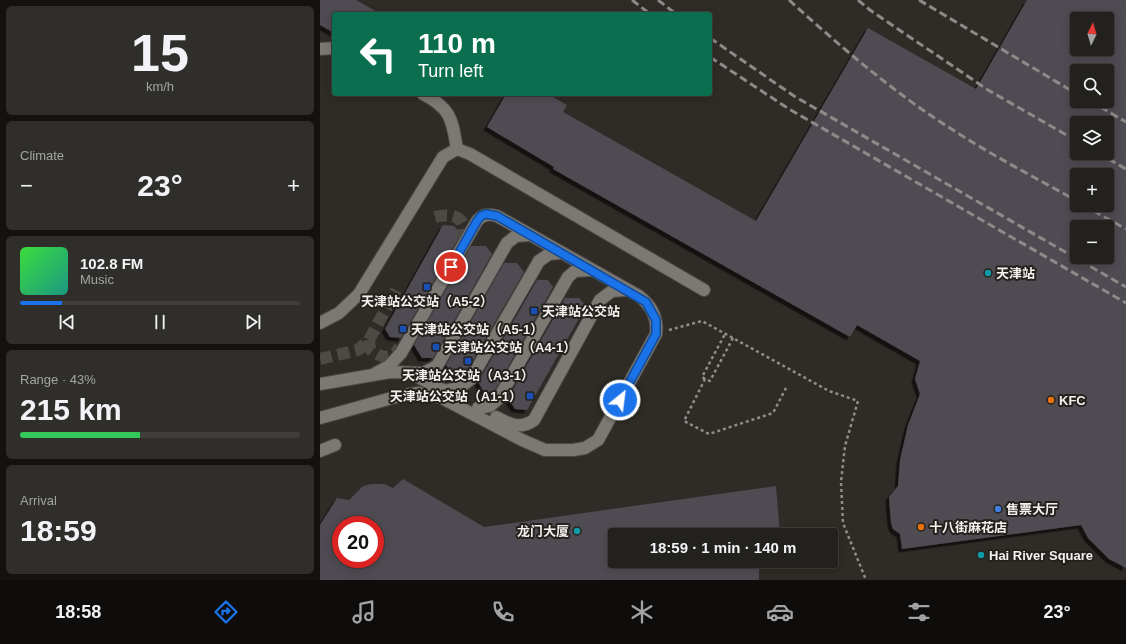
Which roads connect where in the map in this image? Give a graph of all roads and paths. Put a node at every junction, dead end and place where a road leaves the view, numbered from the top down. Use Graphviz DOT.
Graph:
graph roads {
  1 [pos="332,48"];
  2 [pos="320,49"];
  3 [pos="427,96"];
  4 [pos="458,149"];
  5 [pos="530,235"];
  6 [pos="561,253"];
  7 [pos="591,270"];
  8 [pos="627,290"];
  9 [pos="704,290"];
  10 [pos="320,323"];
  11 [pos="656,334"];
  12 [pos="725,334"];
  13 [pos="733,338"];
  14 [pos="376,373"];
  15 [pos="410,373"];
  16 [pos="705,379"];
  17 [pos="320,384"];
  18 [pos="787,386"];
  19 [pos="445,390"];
  20 [pos="478,408"];
  21 [pos="320,418"];
  22 [pos="335,445"];
  23 [pos="320,451"];
  24 [pos="866,580"];
  1 -- 2 [label="lane"];
  3 -- 4 [label="lane"];
  4 -- 9 [label="lane"];
  4 -- 10 [label="lane"];
  5 -- 6 [label="lane"];
  5 -- 14 [label="lane"];
  5 -- 15 [label="lane"];
  6 -- 7 [label="lane"];
  6 -- 19 [label="lane"];
  7 -- 8 [label="lane"];
  7 -- 20 [label="lane"];
  8 -- 11 [label="lane"];
  8 -- 20 [label="lane"];
  11 -- 12 [label="path"];
  11 -- 21 [label="lane"];
  12 -- 13 [label="path"];
  12 -- 16 [label="path"];
  13 -- 16 [label="path"];
  13 -- 24 [label="path"];
  14 -- 15 [label="lane"];
  14 -- 17 [label="lane"];
  15 -- 19 [label="lane"];
  16 -- 18 [label="path"];
  19 -- 20 [label="lane"];
  22 -- 23 [label="lane"];
}
